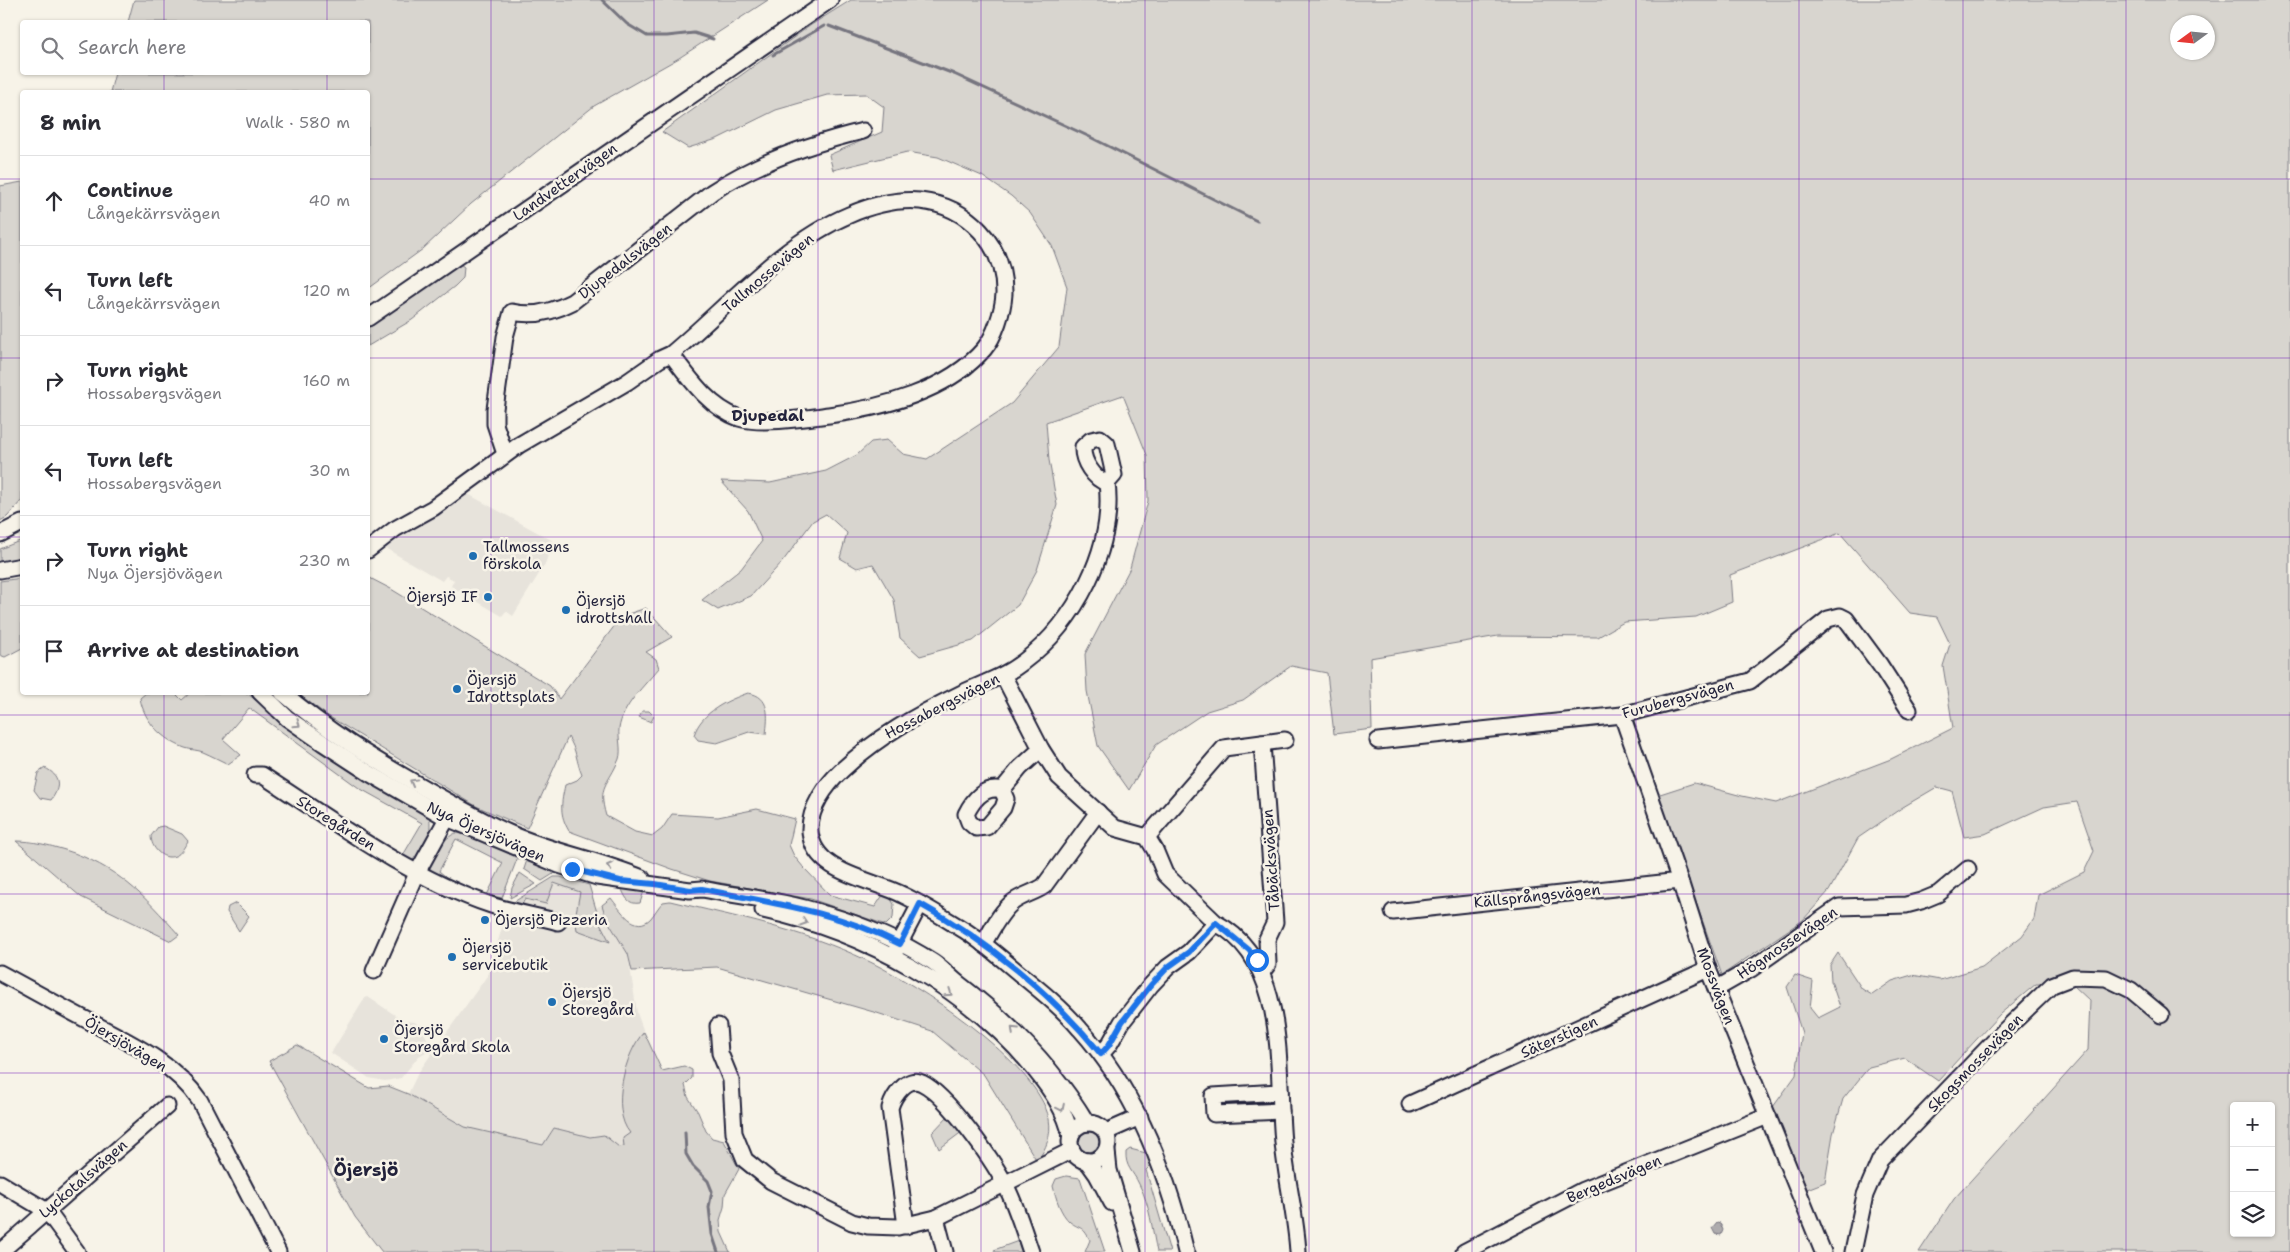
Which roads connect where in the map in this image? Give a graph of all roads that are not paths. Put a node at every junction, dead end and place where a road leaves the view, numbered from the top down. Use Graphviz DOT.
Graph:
graph roads {
  1 [pos="830,0"];
  2 [pos="863,131"];
  3 [pos="370,317"];
  4 [pos="671,354"];
  5 [pos="505,454"];
  6 [pos="1107,483"];
  7 [pos="20,524"];
  8 [pos="0,534"];
  9 [pos="20,535"];
  10 [pos="0,543"];
  11 [pos="370,548"];
  12 [pos="20,566"];
  13 [pos="0,570"];
  14 [pos="1003,675"];
  15 [pos="263,695"];
  16 [pos="286,695"];
  17 [pos="1909,710"];
  18 [pos="1622,715"];
  19 [pos="1284,740"];
  20 [pos="1378,741"];
  21 [pos="1262,743"];
  22 [pos="1041,749"];
  23 [pos="255,775"];
  24 [pos="1002,790"];
  25 [pos="450,811"];
  26 [pos="1098,812"];
  27 [pos="1147,837"];
  28 [pos="1968,869"];
  29 [pos="418,871"];
  30 [pos="1680,881"];
  31 [pos="920,904"];
  32 [pos="1393,912"];
  33 [pos="558,922"];
  34 [pos="1216,923"];
  35 [pos="983,944"];
  36 [pos="896,951"];
  37 [pos="1708,969"];
  38 [pos="374,972"];
  39 [pos="1262,972"];
  40 [pos="0,973"];
  41 [pos="1716,988"];
  42 [pos="2161,1015"];
  43 [pos="718,1026"];
  44 [pos="1101,1054"];
  45 [pos="1280,1092"];
  46 [pos="1410,1104"];
  47 [pos="167,1106"];
  48 [pos="1281,1111"];
  49 [pos="1768,1116"];
  50 [pos="1140,1117"];
  51 [pos="1087,1123"];
  52 [pos="1106,1132"];
  53 [pos="1071,1143"];
  54 [pos="1107,1150"];
  55 [pos="1087,1161"];
  56 [pos="0,1183"];
  57 [pos="1006,1184"];
  58 [pos="47,1211"];
  59 [pos="936,1218"];
  60 [pos="906,1226"];
  61 [pos="0,1252"];
  62 [pos="77,1252"];
  63 [pos="278,1252"];
  64 [pos="946,1252"];
  65 [pos="1031,1252"];
  66 [pos="1127,1252"];
  67 [pos="1133,1252"];
  68 [pos="1186,1252"];
  69 [pos="1298,1252"];
  70 [pos="1464,1252"];
  71 [pos="1823,1252"];
  72 [pos="1853,1252"];
  1 -- 3 [label="street, Landvettervägen"];
  2 -- 5 [label="street, Djupedalsvägen"];
  4 -- 4 [label="street, Tallmossevägen"];
  4 -- 5 [label="street, Tallmossevägen"];
  5 -- 11 [label="street, Tallmossevägen"];
  6 -- 14 [label="street, Hossabergsvägen"];
  7 -- 8 [label="street"];
  9 -- 10 [label="street"];
  12 -- 13 [label="street"];
  14 -- 22 [label="street"];
  14 -- 31 [label="street, Hossabergsvägen"];
  15 -- 25 [label="street, Nya Öjersjövägen, one-way"];
  25 -- 16 [label="street, Nya Öjersjövägen, one-way"];
  17 -- 18 [label="street, Furubergsvägen"];
  18 -- 20 [label="street, Furubergsvägen"];
  18 -- 30 [label="street, Mossvägen"];
  19 -- 21 [label="street"];
  21 -- 27 [label="street"];
  21 -- 39 [label="street, Tåbäcksvägen"];
  22 -- 24 [label="street"];
  22 -- 26 [label="street"];
  23 -- 29 [label="street, Storegården"];
  25 -- 29 [label="street"];
  25 -- 36 [label="street, Nya Öjersjövägen"];
  26 -- 27 [label="street"];
  26 -- 35 [label="street"];
  27 -- 34 [label="street"];
  28 -- 41 [label="street, Högmossevägen"];
  29 -- 33 [label="street, Storegården"];
  29 -- 38 [label="street"];
  30 -- 32 [label="street, Källsprångsvägen"];
  30 -- 37 [label="street, Mossvägen"];
  31 -- 35 [label="street, Hossabergsvägen"];
  31 -- 36 [label="street"];
  34 -- 39 [label="street"];
  34 -- 44 [label="street"];
  35 -- 44 [label="street, Hossabergsvägen"];
  51 -- 36 [label="street, Nya Öjersjövägen, one-way"];
  36 -- 53 [label="street, Nya Öjersjövägen, one-way"];
  37 -- 41 [label="street, Mossvägen"];
  37 -- 46 [label="street, Säterstigen"];
  39 -- 45 [label="street, Tåbäcksvägen"];
  40 -- 63 [label="street, Öjersjövägen"];
  41 -- 49 [label="street, Mossvägen"];
  42 -- 72 [label="street, Skogsmossevägen"];
  43 -- 60 [label="street"];
  44 -- 50 [label="street, Hossabergsvägen"];
  45 -- 48 [label="street, Tåbäcksvägen"];
  45 -- 48 [label="street"];
  47 -- 58 [label="street, Lyckotalsvägen"];
  48 -- 69 [label="street, Tåbäcksvägen"];
  49 -- 70 [label="street, Bergedsvägen"];
  49 -- 71 [label="street, Mossvägen"];
  50 -- 52 [label="street"];
  50 -- 68 [label="street, Hossabergsvägen"];
  51 -- 52 [label="street"];
  51 -- 53 [label="street"];
  52 -- 54 [label="street"];
  53 -- 55 [label="street"];
  53 -- 57 [label="street"];
  54 -- 55 [label="street"];
  54 -- 67 [label="street"];
  55 -- 66 [label="street"];
  56 -- 58 [label="street"];
  57 -- 59 [label="street"];
  57 -- 60 [label="street"];
  57 -- 65 [label="street"];
  58 -- 61 [label="street, Lyckotalsvägen"];
  58 -- 62 [label="street"];
  59 -- 60 [label="street"];
  59 -- 64 [label="street"];
}
